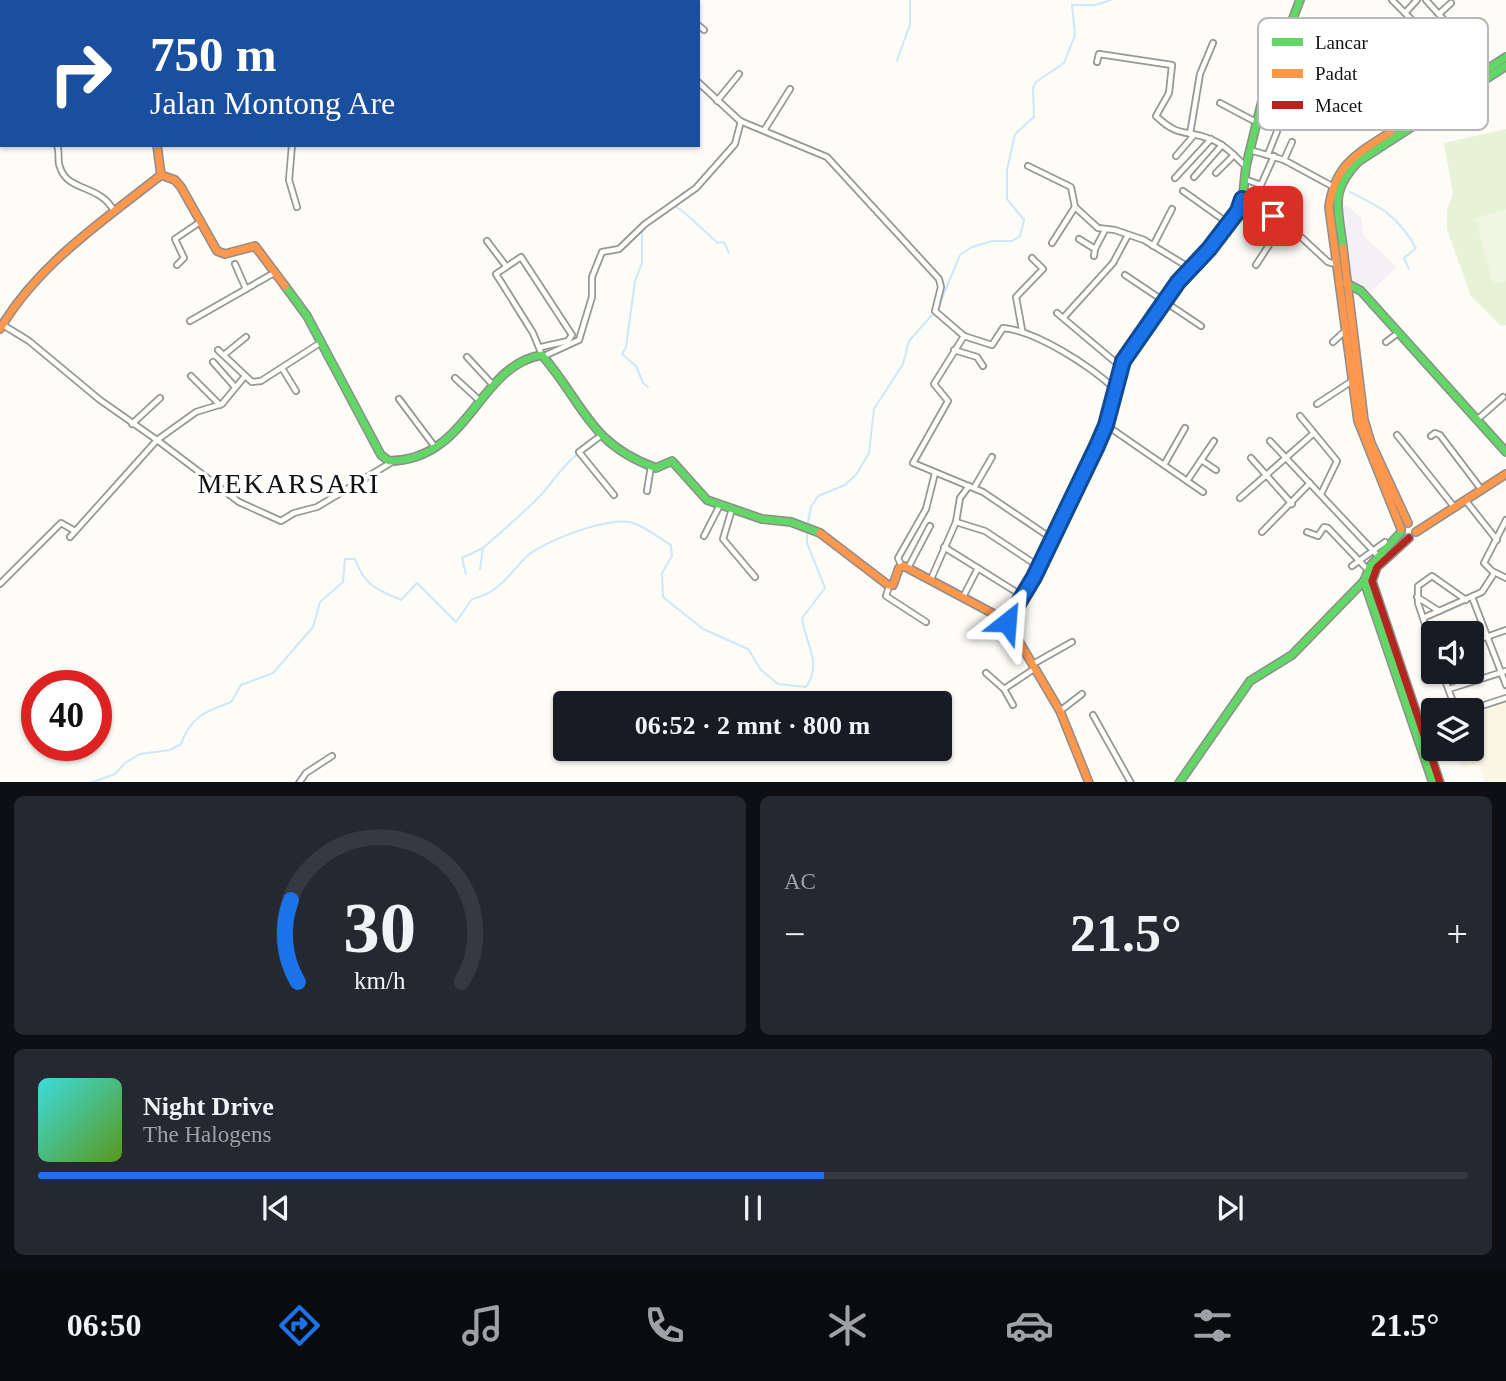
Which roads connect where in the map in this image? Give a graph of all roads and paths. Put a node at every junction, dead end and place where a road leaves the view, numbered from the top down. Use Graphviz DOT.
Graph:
graph roads {
  1 [pos="1300,0"];
  2 [pos="1392,0"];
  3 [pos="1417,0"];
  4 [pos="1426,0"];
  5 [pos="1451,3"];
  6 [pos="1405,13"];
  7 [pos="1440,13"];
  8 [pos="1294,18"];
  9 [pos="1410,18"];
  10 [pos="1444,18"];
  11 [pos="700,27"];
  12 [pos="704,30"];
  13 [pos="1213,43"];
  14 [pos="1506,57"];
  15 [pos="1097,62"];
  16 [pos="1506,65"];
  17 [pos="1490,72"];
  18 [pos="739,74"];
  19 [pos="700,84"];
  20 [pos="790,89"];
  21 [pos="717,101"];
  22 [pos="1220,103"];
  23 [pos="1258,115"];
  24 [pos="741,121"];
  25 [pos="1256,122"];
  26 [pos="765,129"];
  27 [pos="1278,130"];
  28 [pos="1394,130"];
  29 [pos="1403,130"];
  30 [pos="1193,134"];
  31 [pos="1210,139"];
  32 [pos="1292,142"];
  33 [pos="1222,145"];
  34 [pos="57,147"];
  35 [pos="157,147"];
  36 [pos="292,147"];
  37 [pos="1250,150"];
  38 [pos="1268,154"];
  39 [pos="1234,155"];
  40 [pos="1177,156"];
  41 [pos="1274,156"];
  42 [pos="1284,160"];
  43 [pos="1028,166"];
  44 [pos="1246,166"];
  45 [pos="1216,173"];
  46 [pos="161,175"];
  47 [pos="1194,177"];
  48 [pos="1175,178"];
  49 [pos="1244,179"];
  50 [pos="1332,186"];
  51 [pos="1183,191"];
  52 [pos="1242,199"];
  53 [pos="297,207"];
  54 [pos="1075,207"];
  55 [pos="1172,209"];
  56 [pos="114,211"];
  57 [pos="200,222"];
  58 [pos="1284,222"];
  59 [pos="1228,224"];
  60 [pos="1106,230"];
  61 [pos="1128,235"];
  62 [pos="1079,239"];
  63 [pos="487,241"];
  64 [pos="1052,243"];
  65 [pos="1153,246"];
  66 [pos="1095,248"];
  67 [pos="1094,256"];
  68 [pos="1032,257"];
  69 [pos="235,264"];
  70 [pos="1336,264"];
  71 [pos="177,265"];
  72 [pos="1256,265"];
  73 [pos="506,266"];
  74 [pos="1191,269"];
  75 [pos="275,273"];
  76 [pos="1125,275"];
  77 [pos="1343,278"];
  78 [pos="246,289"];
  79 [pos="1166,300"];
  80 [pos="1057,313"];
  81 [pos="1064,317"];
  82 [pos="190,320"];
  83 [pos="1201,326"];
  84 [pos="1,327"];
  85 [pos="1022,330"];
  86 [pos="1345,331"];
  87 [pos="1399,332"];
  88 [pos="964,336"];
  89 [pos="246,337"];
  90 [pos="1333,342"];
  91 [pos="1386,342"];
  92 [pos="320,343"];
  93 [pos="218,350"];
  94 [pos="954,350"];
  95 [pos="542,353"];
  96 [pos="225,354"];
  97 [pos="467,357"];
  98 [pos="213,362"];
  99 [pos="983,366"];
  100 [pos="1120,366"];
  101 [pos="282,368"];
  102 [pos="191,376"];
  103 [pos="245,376"];
  104 [pos="455,378"];
  105 [pos="1356,378"];
  106 [pos="493,385"];
  107 [pos="235,387"];
  108 [pos="1115,389"];
  109 [pos="296,390"];
  110 [pos="1503,397"];
  111 [pos="160,398"];
  112 [pos="399,399"];
  113 [pos="480,401"];
  114 [pos="1317,404"];
  115 [pos="219,405"];
  116 [pos="1300,416"];
  117 [pos="1478,419"];
  118 [pos="132,424"];
  119 [pos="1106,425"];
  120 [pos="1185,428"];
  121 [pos="1314,433"];
  122 [pos="1398,435"];
  123 [pos="1431,436"];
  124 [pos="599,437"];
  125 [pos="157,440"];
  126 [pos="1214,441"];
  127 [pos="1270,441"];
  128 [pos="435,447"];
  129 [pos="1506,452"];
  130 [pos="992,457"];
  131 [pos="1251,458"];
  132 [pos="1201,460"];
  133 [pos="1286,460"];
  134 [pos="393,461"];
  135 [pos="1164,465"];
  136 [pos="650,466"];
  137 [pos="1216,470"];
  138 [pos="935,473"];
  139 [pos="1506,474"];
  140 [pos="1267,476"];
  141 [pos="1187,481"];
  142 [pos="1310,483"];
  143 [pos="971,487"];
  144 [pos="1481,489"];
  145 [pos="648,491"];
  146 [pos="1203,492"];
  147 [pos="1321,494"];
  148 [pos="614,495"];
  149 [pos="1240,498"];
  150 [pos="1466,501"];
  151 [pos="720,504"];
  152 [pos="1292,504"];
  153 [pos="732,509"];
  154 [pos="1455,509"];
  155 [pos="1506,520"];
  156 [pos="956,523"];
  157 [pos="1408,523"];
  158 [pos="930,526"];
  159 [pos="75,531"];
  160 [pos="1401,531"];
  161 [pos="1262,532"];
  162 [pos="1307,532"];
  163 [pos="1416,532"];
  164 [pos="704,536"];
  165 [pos="70,537"];
  166 [pos="1051,538"];
  167 [pos="1409,538"];
  168 [pos="1497,540"];
  169 [pos="1385,542"];
  170 [pos="944,547"];
  171 [pos="1374,551"];
  172 [pos="1357,559"];
  173 [pos="1038,566"];
  174 [pos="1352,566"];
  175 [pos="904,567"];
  176 [pos="978,568"];
  177 [pos="1367,569"];
  178 [pos="1493,575"];
  179 [pos="755,577"];
  180 [pos="1506,579"];
  181 [pos="930,580"];
  182 [pos="1364,581"];
  183 [pos="0,584"];
  184 [pos="889,586"];
  185 [pos="1021,595"];
  186 [pos="1416,596"];
  187 [pos="963,597"];
  188 [pos="1472,597"];
  189 [pos="1466,600"];
  190 [pos="1440,611"];
  191 [pos="1378,616"];
  192 [pos="1423,618"];
  193 [pos="1007,621"];
  194 [pos="1424,621"];
  195 [pos="926,622"];
  196 [pos="1506,629"];
  197 [pos="1489,636"];
  198 [pos="1484,638"];
  199 [pos="1072,642"];
  200 [pos="1033,667"];
  201 [pos="1397,671"];
  202 [pos="1504,672"];
  203 [pos="986,673"];
  204 [pos="1447,684"];
  205 [pos="1506,685"];
  206 [pos="1004,689"];
  207 [pos="1449,689"];
  208 [pos="1082,694"];
  209 [pos="1452,698"];
  210 [pos="1506,698"];
  211 [pos="1013,705"];
  212 [pos="1484,705"];
  213 [pos="1060,711"];
  214 [pos="1093,715"];
  215 [pos="1421,731"];
  216 [pos="332,756"];
  217 [pos="1429,761"];
  218 [pos="1434,781"];
  219 [pos="299,782"];
  220 [pos="1089,782"];
  221 [pos="1131,782"];
  222 [pos="1179,782"];
  1 -- 8 [label="street"];
  2 -- 6 [label="street"];
  3 -- 6 [label="street"];
  4 -- 7 [label="street"];
  5 -- 7 [label="street"];
  6 -- 9 [label="street"];
  7 -- 10 [label="street"];
  11 -- 12 [label="street"];
  13 -- 30 [label="street"];
  14 -- 17 [label="street"];
  15 -- 30 [label="street"];
  16 -- 17 [label="street"];
  18 -- 21 [label="street"];
  19 -- 21 [label="street"];
  20 -- 26 [label="street"];
  21 -- 24 [label="street"];
  22 -- 25 [label="street"];
  23 -- 25 [label="street"];
  24 -- 26 [label="street"];
  24 -- 95 [label="street"];
  25 -- 37 [label="street"];
  26 -- 88 [label="street"];
  27 -- 38 [label="street"];
  28 -- 50 [label="street"];
  29 -- 77 [label="street"];
  30 -- 31 [label="street"];
  30 -- 40 [label="street"];
  31 -- 33 [label="street"];
  31 -- 48 [label="street"];
  32 -- 42 [label="street"];
  33 -- 39 [label="street"];
  33 -- 47 [label="street"];
  34 -- 56 [label="street"];
  35 -- 46 [label="street"];
  36 -- 53 [label="street"];
  37 -- 38 [label="street"];
  37 -- 44 [label="street"];
  38 -- 41 [label="street"];
  39 -- 44 [label="street"];
  39 -- 45 [label="street"];
  41 -- 42 [label="street"];
  41 -- 49 [label="street"];
  42 -- 50 [label="street"];
  43 -- 54 [label="street"];
  44 -- 49 [label="street"];
  46 -- 56 [label="street"];
  46 -- 57 [label="street"];
  49 -- 52 [label="street"];
  50 -- 70 [label="street"];
  51 -- 59 [label="street"];
  52 -- 58 [label="street"];
  52 -- 59 [label="street"];
  54 -- 60 [label="street"];
  54 -- 64 [label="street"];
  55 -- 65 [label="street"];
  56 -- 84 [label="street"];
  57 -- 71 [label="street"];
  57 -- 75 [label="street"];
  58 -- 70 [label="street"];
  58 -- 72 [label="street"];
  59 -- 74 [label="street"];
  60 -- 61 [label="street"];
  60 -- 66 [label="street"];
  61 -- 65 [label="street"];
  61 -- 81 [label="street"];
  62 -- 66 [label="street"];
  63 -- 73 [label="street"];
  65 -- 74 [label="street"];
  66 -- 67 [label="street"];
  68 -- 85 [label="street"];
  69 -- 78 [label="street"];
  70 -- 77 [label="street"];
  73 -- 95 [label="street"];
  73 -- 95 [label="street"];
  74 -- 79 [label="street"];
  75 -- 78 [label="street"];
  75 -- 92 [label="street"];
  76 -- 79 [label="street"];
  77 -- 86 [label="street"];
  77 -- 87 [label="street"];
  77 -- 105 [label="street"];
  78 -- 82 [label="street"];
  79 -- 83 [label="street"];
  79 -- 100 [label="street"];
  80 -- 81 [label="street"];
  81 -- 100 [label="street"];
  84 -- 118 [label="street"];
  85 -- 88 [label="street"];
  85 -- 108 [label="street"];
  86 -- 90 [label="street"];
  86 -- 105 [label="street"];
  87 -- 91 [label="street"];
  87 -- 117 [label="street"];
  88 -- 94 [label="street"];
  89 -- 96 [label="street"];
  92 -- 101 [label="street"];
  92 -- 134 [label="street"];
  93 -- 96 [label="street"];
  94 -- 99 [label="street"];
  94 -- 138 [label="street"];
  95 -- 106 [label="street"];
  95 -- 124 [label="street"];
  96 -- 103 [label="street"];
  97 -- 106 [label="street"];
  98 -- 107 [label="street"];
  100 -- 108 [label="street"];
  101 -- 103 [label="street"];
  101 -- 109 [label="street"];
  102 -- 115 [label="street"];
  103 -- 107 [label="street"];
  104 -- 113 [label="street"];
  105 -- 114 [label="street"];
  105 -- 157 [label="street"];
  105 -- 160 [label="street"];
  106 -- 113 [label="street"];
  107 -- 115 [label="street"];
  108 -- 119 [label="street"];
  110 -- 117 [label="street"];
  111 -- 118 [label="street"];
  112 -- 128 [label="street"];
  113 -- 128 [label="street"];
  115 -- 125 [label="street"];
  116 -- 121 [label="street"];
  117 -- 129 [label="street"];
  118 -- 125 [label="street"];
  119 -- 135 [label="street"];
  119 -- 166 [label="street"];
  120 -- 135 [label="street"];
  121 -- 133 [label="street"];
  121 -- 147 [label="street"];
  122 -- 154 [label="street"];
  123 -- 144 [label="street"];
  124 -- 136 [label="street"];
  124 -- 148 [label="street"];
  125 -- 134 [label="street"];
  125 -- 159 [label="street"];
  126 -- 132 [label="street"];
  127 -- 133 [label="street"];
  128 -- 134 [label="street"];
  130 -- 143 [label="street"];
  131 -- 140 [label="street"];
  132 -- 137 [label="street"];
  132 -- 141 [label="street"];
  133 -- 140 [label="street"];
  133 -- 142 [label="street"];
  135 -- 141 [label="street"];
  136 -- 145 [label="street"];
  136 -- 151 [label="street"];
  138 -- 143 [label="street"];
  138 -- 175 [label="street"];
  139 -- 144 [label="street"];
  140 -- 149 [label="street"];
  140 -- 152 [label="street"];
  141 -- 146 [label="street"];
  142 -- 147 [label="street"];
  142 -- 152 [label="street"];
  143 -- 156 [label="street"];
  143 -- 166 [label="street"];
  144 -- 150 [label="street"];
  147 -- 171 [label="street"];
  150 -- 154 [label="street"];
  150 -- 168 [label="street"];
  151 -- 153 [label="street"];
  151 -- 164 [label="street"];
  152 -- 161 [label="street"];
  153 -- 179 [label="street"];
  153 -- 184 [label="street"];
  154 -- 163 [label="street"];
  155 -- 168 [label="street"];
  156 -- 170 [label="street"];
  156 -- 173 [label="street"];
  157 -- 160 [label="street"];
  157 -- 163 [label="street"];
  158 -- 175 [label="street"];
  159 -- 165 [label="street"];
  159 -- 183 [label="street"];
  160 -- 167 [label="street"];
  160 -- 171 [label="street"];
  162 -- 172 [label="street"];
  163 -- 167 [label="street"];
  166 -- 173 [label="street"];
  167 -- 191 [label="street"];
  168 -- 180 [label="street"];
  169 -- 171 [label="street"];
  170 -- 176 [label="street"];
  170 -- 181 [label="street"];
  171 -- 172 [label="street"];
  171 -- 177 [label="street"];
  172 -- 174 [label="street"];
  172 -- 177 [label="street"];
  173 -- 185 [label="street"];
  175 -- 181 [label="street"];
  175 -- 184 [label="street"];
  176 -- 185 [label="street"];
  176 -- 187 [label="street"];
  177 -- 182 [label="street"];
  178 -- 188 [label="street"];
  181 -- 187 [label="street"];
  182 -- 191 [label="street"];
  182 -- 222 [label="street"];
  184 -- 195 [label="street"];
  185 -- 193 [label="street"];
  186 -- 189 [label="street"];
  186 -- 190 [label="street"];
  186 -- 192 [label="street"];
  187 -- 193 [label="street"];
  188 -- 189 [label="street"];
  188 -- 197 [label="street"];
  189 -- 190 [label="street"];
  190 -- 192 [label="street"];
  191 -- 201 [label="street"];
  192 -- 194 [label="street"];
  193 -- 200 [label="street"];
  196 -- 197 [label="street"];
  197 -- 198 [label="street"];
  197 -- 202 [label="street"];
  199 -- 200 [label="street"];
  200 -- 206 [label="street"];
  200 -- 213 [label="street"];
  201 -- 215 [label="street"];
  201 -- 218 [label="street"];
  202 -- 205 [label="street"];
  202 -- 207 [label="street"];
  203 -- 206 [label="street"];
  204 -- 207 [label="street"];
  206 -- 211 [label="street"];
  207 -- 209 [label="street"];
  208 -- 213 [label="street"];
  210 -- 212 [label="street"];
  213 -- 220 [label="street"];
  214 -- 221 [label="street"];
  216 -- 219 [label="street"];
  217 -- 218 [label="street"];
}
